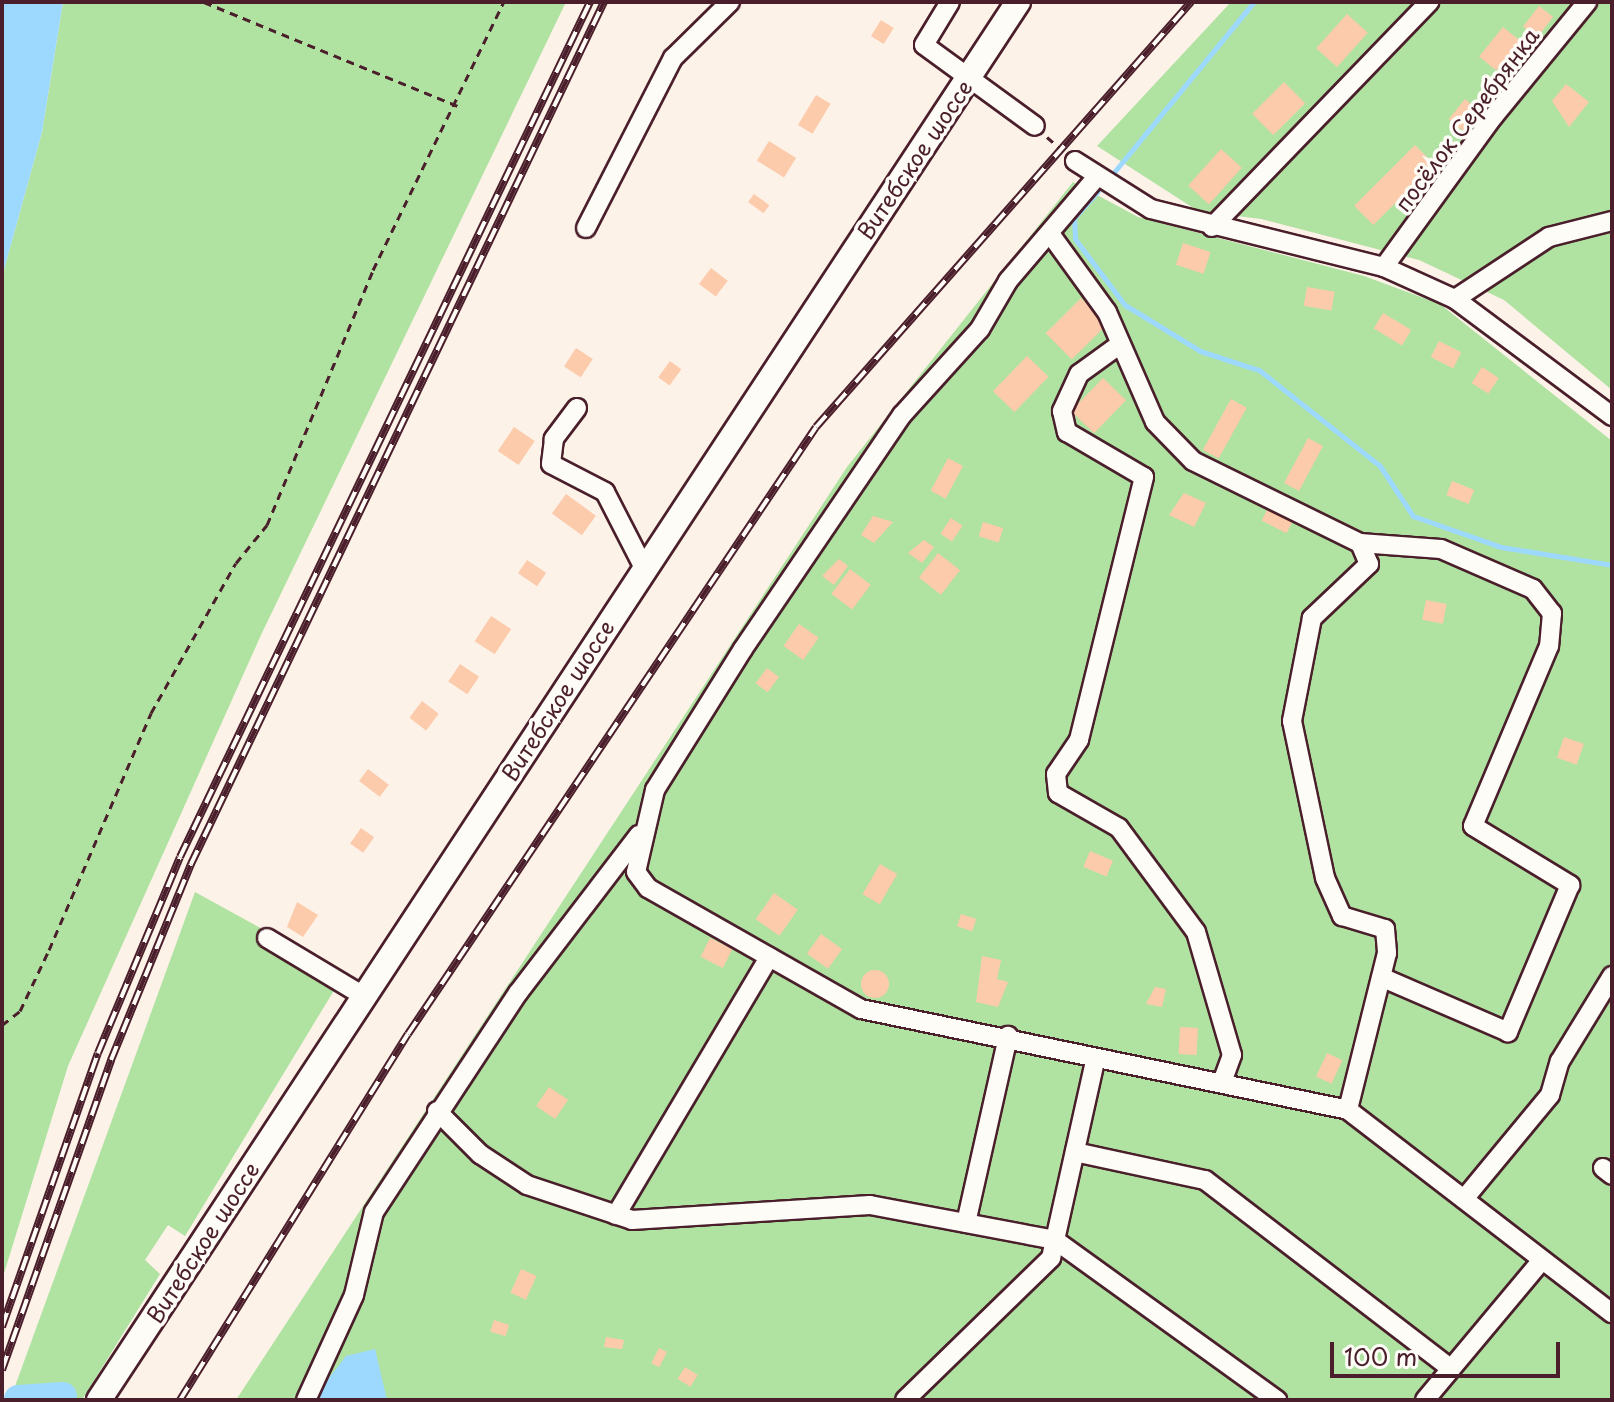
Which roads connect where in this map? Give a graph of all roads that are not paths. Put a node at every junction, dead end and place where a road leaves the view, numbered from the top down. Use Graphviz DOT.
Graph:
graph roads {
  1 [pos="730,2"];
  2 [pos="950,2"];
  3 [pos="1018,2"];
  4 [pos="1429,2"];
  5 [pos="1587,2"];
  6 [pos="970,75"];
  7 [pos="1035,126"];
  8 [pos="1075,161"];
  9 [pos="1095,179"];
  10 [pos="1612,221"];
  11 [pos="1212,227"];
  12 [pos="586,228"];
  13 [pos="1051,235"];
  14 [pos="1384,267"];
  15 [pos="1455,299"];
  16 [pos="1119,345"];
  17 [pos="577,408"];
  18 [pos="1612,416"];
  19 [pos="1360,543"];
  20 [pos="644,568"];
  21 [pos="640,832"];
  22 [pos="267,938"];
  23 [pos="769,957"];
  24 [pos="1612,976"];
  25 [pos="1381,977"];
  26 [pos="362,995"];
  27 [pos="1008,1036"];
  28 [pos="1095,1061"];
  29 [pos="1222,1083"];
  30 [pos="1348,1110"];
  31 [pos="437,1111"];
  32 [pos="1075,1152"];
  33 [pos="1464,1199"];
  34 [pos="616,1215"];
  35 [pos="966,1223"];
  36 [pos="1055,1240"];
  37 [pos="1542,1260"];
  38 [pos="1612,1313"];
  39 [pos="1451,1369"];
  40 [pos="99,1400"];
  41 [pos="306,1400"];
  42 [pos="905,1400"];
  43 [pos="1277,1400"];
  44 [pos="1425,1400"];
  1 -- 12 [label="street"];
  2 -- 6 [label="street"];
  3 -- 6 [label="main road, Витебское шоссе"];
  4 -- 11 [label="street"];
  5 -- 14 [label="street, посёлок Серебрянка"];
  6 -- 7 [label="street"];
  6 -- 20 [label="main road, Витебское шоссе"];
  8 -- 9 [label="street"];
  9 -- 11 [label="street"];
  9 -- 13 [label="street"];
  10 -- 15 [label="street"];
  11 -- 14 [label="street"];
  13 -- 16 [label="street"];
  13 -- 21 [label="street"];
  14 -- 15 [label="street"];
  15 -- 18 [label="street"];
  16 -- 19 [label="street"];
  16 -- 29 [label="street"];
  17 -- 20 [label="street"];
  19 -- 25 [label="street"];
  19 -- 25 [label="street"];
  20 -- 26 [label="main road, Витебское шоссе"];
  21 -- 23 [label="street"];
  21 -- 31 [label="street"];
  22 -- 26 [label="street"];
  23 -- 27 [label="street"];
  23 -- 34 [label="street"];
  24 -- 33 [label="street"];
  25 -- 30 [label="street"];
  26 -- 40 [label="main road, Витебское шоссе"];
  27 -- 28 [label="street"];
  27 -- 35 [label="street"];
  28 -- 29 [label="street"];
  28 -- 32 [label="street"];
  29 -- 30 [label="street"];
  30 -- 33 [label="street"];
  31 -- 34 [label="street"];
  31 -- 41 [label="street"];
  32 -- 36 [label="street"];
  32 -- 39 [label="street"];
  33 -- 37 [label="street"];
  34 -- 35 [label="street"];
  35 -- 36 [label="street"];
  36 -- 42 [label="street"];
  36 -- 43 [label="street"];
  37 -- 38 [label="street"];
  37 -- 39 [label="street"];
  39 -- 44 [label="street"];
}
